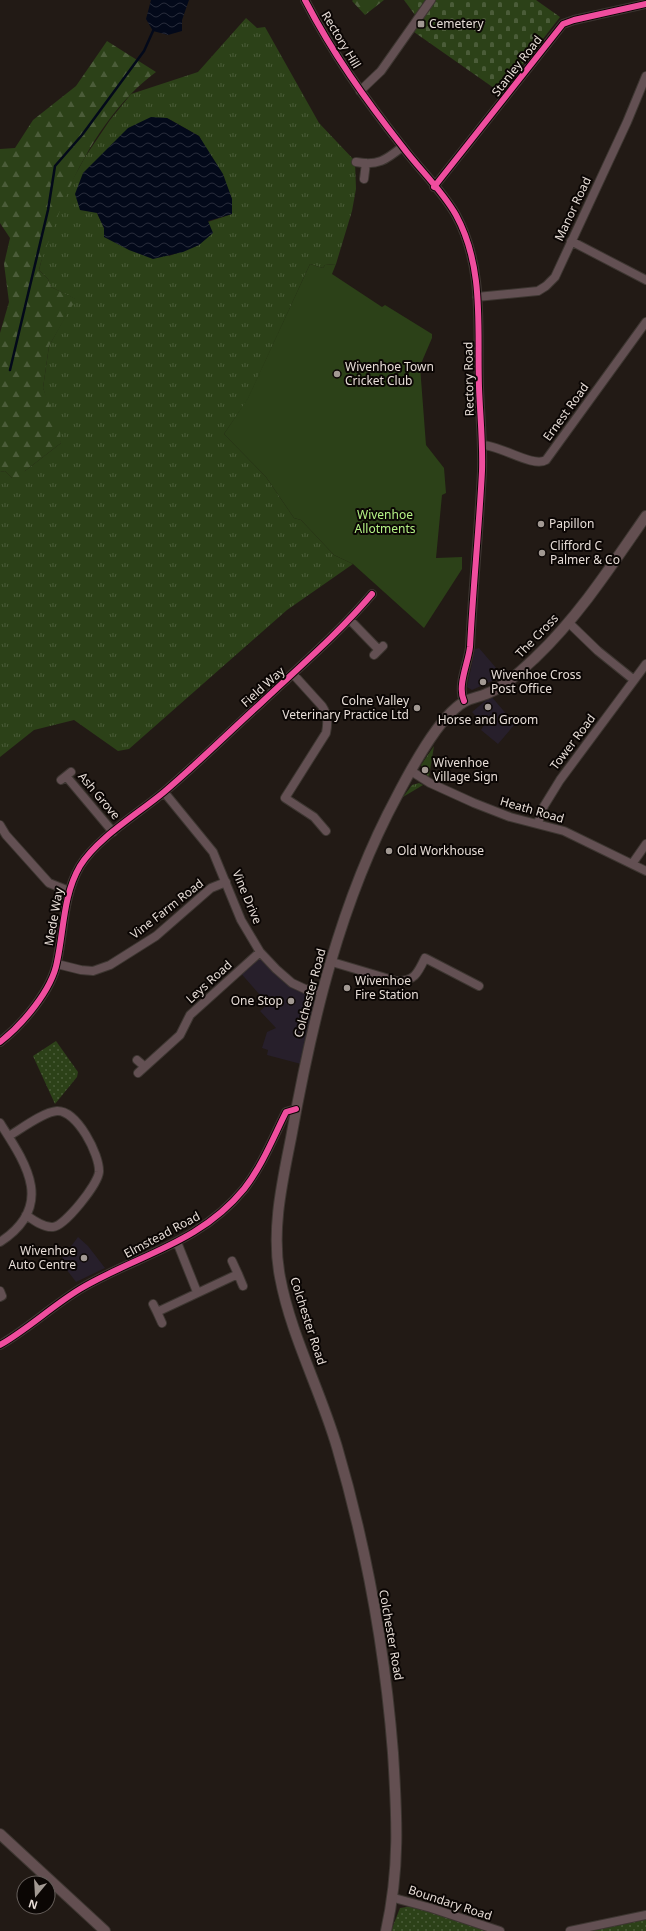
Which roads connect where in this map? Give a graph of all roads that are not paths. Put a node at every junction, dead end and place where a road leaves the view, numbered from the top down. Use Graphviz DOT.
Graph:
graph roads {
  1 [pos="305,0"];
  2 [pos="431,0"];
  3 [pos="646,4"];
  4 [pos="646,76"];
  5 [pos="360,91"];
  6 [pos="402,147"];
  7 [pos="356,162"];
  8 [pos="366,164"];
  9 [pos="364,179"];
  10 [pos="434,187"];
  11 [pos="572,241"];
  12 [pos="646,280"];
  13 [pos="477,297"];
  14 [pos="646,322"];
  15 [pos="482,445"];
  16 [pos="646,516"];
  17 [pos="372,594"];
  18 [pos="350,620"];
  19 [pos="568,622"];
  20 [pos="379,650"];
  21 [pos="646,664"];
  22 [pos="293,674"];
  23 [pos="634,680"];
  24 [pos="464,701"];
  25 [pos="411,771"];
  26 [pos="66,776"];
  27 [pos="164,792"];
  28 [pos="538,824"];
  29 [pos="0,826"];
  30 [pos="326,831"];
  31 [pos="113,832"];
  32 [pos="646,844"];
  33 [pos="632,864"];
  34 [pos="646,871"];
  35 [pos="226,882"];
  36 [pos="69,890"];
  37 [pos="260,952"];
  38 [pos="332,962"];
  39 [pos="57,964"];
  40 [pos="479,986"];
  41 [pos="323,992"];
  42 [pos="0,1042"];
  43 [pos="137,1060"];
  44 [pos="144,1066"];
  45 [pos="138,1073"];
  46 [pos="296,1109"];
  47 [pos="0,1123"];
  48 [pos="9,1136"];
  49 [pos="26,1215"];
  50 [pos="0,1242"];
  51 [pos="177,1242"];
  52 [pos="232,1261"];
  53 [pos="238,1274"];
  54 [pos="243,1286"];
  55 [pos="0,1291"];
  56 [pos="197,1292"];
  57 [pos="0,1297"];
  58 [pos="153,1304"];
  59 [pos="157,1312"];
  60 [pos="162,1323"];
  61 [pos="0,1345"];
  62 [pos="0,1834"];
  63 [pos="394,1898"];
  64 [pos="646,1915"];
  65 [pos="105,1931"];
  66 [pos="386,1931"];
  67 [pos="499,1931"];
  68 [pos="570,1931"];
  1 -- 5 [label="street, Rectory Hill"];
  2 -- 5 [label="street"];
  3 -- 10 [label="street, Stanley Road"];
  4 -- 11 [label="street, Manor Road"];
  5 -- 6 [label="street, Rectory Road"];
  6 -- 8 [label="street"];
  6 -- 10 [label="street, Rectory Road"];
  7 -- 8 [label="street"];
  8 -- 9 [label="street"];
  10 -- 13 [label="street, Rectory Road"];
  11 -- 12 [label="street"];
  11 -- 13 [label="street, Manor Road"];
  13 -- 15 [label="street, Rectory Road"];
  14 -- 15 [label="street, Ernest Road"];
  15 -- 24 [label="street, Rectory Road"];
  16 -- 19 [label="main road, The Cross"];
  17 -- 18 [label="street, Field Way"];
  18 -- 20 [label="street"];
  18 -- 22 [label="street, Field Way"];
  19 -- 23 [label="street"];
  19 -- 24 [label="main road, The Cross"];
  21 -- 23 [label="street, Tower Road"];
  22 -- 27 [label="street, Field Way"];
  22 -- 30 [label="street"];
  23 -- 28 [label="street, Tower Road"];
  24 -- 25 [label="main road, Colchester Road"];
  25 -- 28 [label="street, Heath Road"];
  25 -- 38 [label="main road, Colchester Road"];
  26 -- 31 [label="street, Ash Grove"];
  27 -- 31 [label="street, Mede Way"];
  27 -- 35 [label="street, Vine Drive"];
  28 -- 33 [label="street, Heath Road"];
  29 -- 36 [label="street"];
  31 -- 36 [label="street, Mede Way"];
  32 -- 33 [label="street"];
  33 -- 34 [label="street, Heath Road"];
  35 -- 37 [label="street, Vine Drive"];
  35 -- 39 [label="street, Vine Farm Road"];
  36 -- 39 [label="street, Mede Way"];
  37 -- 41 [label="street, Vine Drive"];
  37 -- 44 [label="street, Leys Road"];
  38 -- 40 [label="street"];
  38 -- 41 [label="main road, Colchester Road"];
  39 -- 42 [label="street, Mede Way"];
  41 -- 46 [label="main road, Colchester Road"];
  43 -- 44 [label="street"];
  44 -- 45 [label="street, Leys Road"];
  46 -- 51 [label="street, Elmstead Road"];
  46 -- 63 [label="main road, Colchester Road"];
  47 -- 48 [label="street"];
  48 -- 49 [label="street"];
  48 -- 49 [label="street"];
  49 -- 50 [label="street"];
  51 -- 56 [label="street"];
  51 -- 61 [label="street, Elmstead Road"];
  52 -- 53 [label="street"];
  53 -- 54 [label="street"];
  53 -- 56 [label="street"];
  55 -- 57 [label="street"];
  56 -- 59 [label="street"];
  58 -- 59 [label="street"];
  59 -- 60 [label="street"];
  62 -- 65 [label="main road"];
  63 -- 66 [label="main road, Colchester Road"];
  63 -- 67 [label="street, Boundary Road"];
  64 -- 68 [label="street"];
}
